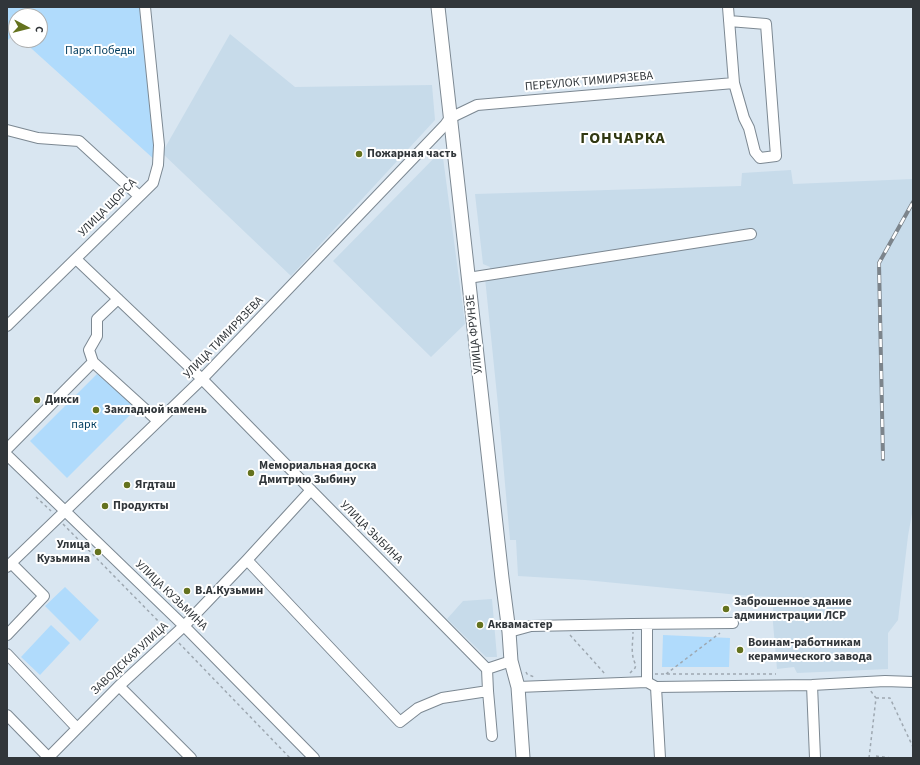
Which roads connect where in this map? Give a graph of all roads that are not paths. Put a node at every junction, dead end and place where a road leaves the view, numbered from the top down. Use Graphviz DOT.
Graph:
graph roads {
  1 [pos="145,7"];
  2 [pos="438,7"];
  3 [pos="728,7"];
  4 [pos="729,21"];
  5 [pos="734,83"];
  6 [pos="450,118"];
  7 [pos="7,130"];
  8 [pos="139,196"];
  9 [pos="751,234"];
  10 [pos="76,259"];
  11 [pos="468,278"];
  12 [pos="118,299"];
  13 [pos="7,326"];
  14 [pos="94,362"];
  15 [pos="202,379"];
  16 [pos="158,421"];
  17 [pos="7,449"];
  18 [pos="7,455"];
  19 [pos="310,490"];
  20 [pos="65,511"];
  21 [pos="247,560"];
  22 [pos="9,565"];
  23 [pos="647,624"];
  24 [pos="733,624"];
  25 [pos="184,626"];
  26 [pos="509,632"];
  27 [pos="7,635"];
  28 [pos="7,654"];
  29 [pos="511,661"];
  30 [pos="487,669"];
  31 [pos="647,682"];
  32 [pos="913,682"];
  33 [pos="812,685"];
  34 [pos="120,686"];
  35 [pos="518,687"];
  36 [pos="656,687"];
  37 [pos="488,691"];
  38 [pos="7,715"];
  39 [pos="78,728"];
  40 [pos="492,736"];
  41 [pos="48,758"];
  42 [pos="192,758"];
  43 [pos="314,758"];
  44 [pos="523,758"];
  45 [pos="660,758"];
  46 [pos="815,758"];
  1 -- 8 [label="street, УЛИЦА ЩОРСА"];
  2 -- 6 [label="main road, УЛИЦА ФРУНЗЕ"];
  3 -- 4 [label="street"];
  4 -- 5 [label="street"];
  4 -- 5 [label="street"];
  5 -- 6 [label="street, ПЕРЕУЛОК ТИМИРЯЗЕВА"];
  6 -- 11 [label="main road, УЛИЦА ФРУНЗЕ"];
  6 -- 15 [label="street, УЛИЦА ТИМИРЯЗЕВА"];
  7 -- 8 [label="street"];
  8 -- 10 [label="street, УЛИЦА ЩОРСА"];
  9 -- 11 [label="street"];
  10 -- 12 [label="street, УЛИЦА ЗЫБИНА"];
  10 -- 13 [label="street, УЛИЦА ЩОРСА"];
  11 -- 26 [label="main road, УЛИЦА ФРУНЗЕ"];
  12 -- 14 [label="street"];
  12 -- 15 [label="street, УЛИЦА ЗЫБИНА"];
  14 -- 16 [label="street"];
  14 -- 17 [label="street"];
  15 -- 16 [label="street, УЛИЦА ТИМИРЯЗЕВА"];
  15 -- 19 [label="street, УЛИЦА ЗЫБИНА"];
  16 -- 20 [label="street, УЛИЦА ТИМИРЯЗЕВА"];
  18 -- 20 [label="street, УЛИЦА КУЗЬМИНА"];
  19 -- 21 [label="street, ЗАВОДСКАЯ УЛИЦА"];
  19 -- 30 [label="street, УЛИЦА ЗЫБИНА"];
  20 -- 22 [label="street, УЛИЦА ТИМИРЯЗЕВА"];
  20 -- 25 [label="street, УЛИЦА КУЗЬМИНА"];
  21 -- 25 [label="street, ЗАВОДСКАЯ УЛИЦА"];
  21 -- 37 [label="street"];
  22 -- 27 [label="street"];
  23 -- 24 [label="street"];
  23 -- 26 [label="street"];
  23 -- 31 [label="street"];
  25 -- 34 [label="street, ЗАВОДСКАЯ УЛИЦА"];
  25 -- 43 [label="street, УЛИЦА КУЗЬМИНА"];
  26 -- 29 [label="main road, УЛИЦА ФРУНЗЕ"];
  28 -- 39 [label="street"];
  29 -- 30 [label="street"];
  29 -- 35 [label="main road, УЛИЦА ФРУНЗЕ"];
  30 -- 37 [label="street"];
  31 -- 35 [label="street"];
  31 -- 36 [label="street"];
  32 -- 33 [label="street"];
  33 -- 36 [label="street"];
  33 -- 46 [label="street"];
  34 -- 39 [label="street, ЗАВОДСКАЯ УЛИЦА"];
  34 -- 42 [label="street"];
  35 -- 44 [label="main road, УЛИЦА ФРУНЗЕ"];
  36 -- 45 [label="street"];
  37 -- 40 [label="street"];
  38 -- 41 [label="street"];
  39 -- 41 [label="street, ЗАВОДСКАЯ УЛИЦА"];
}
